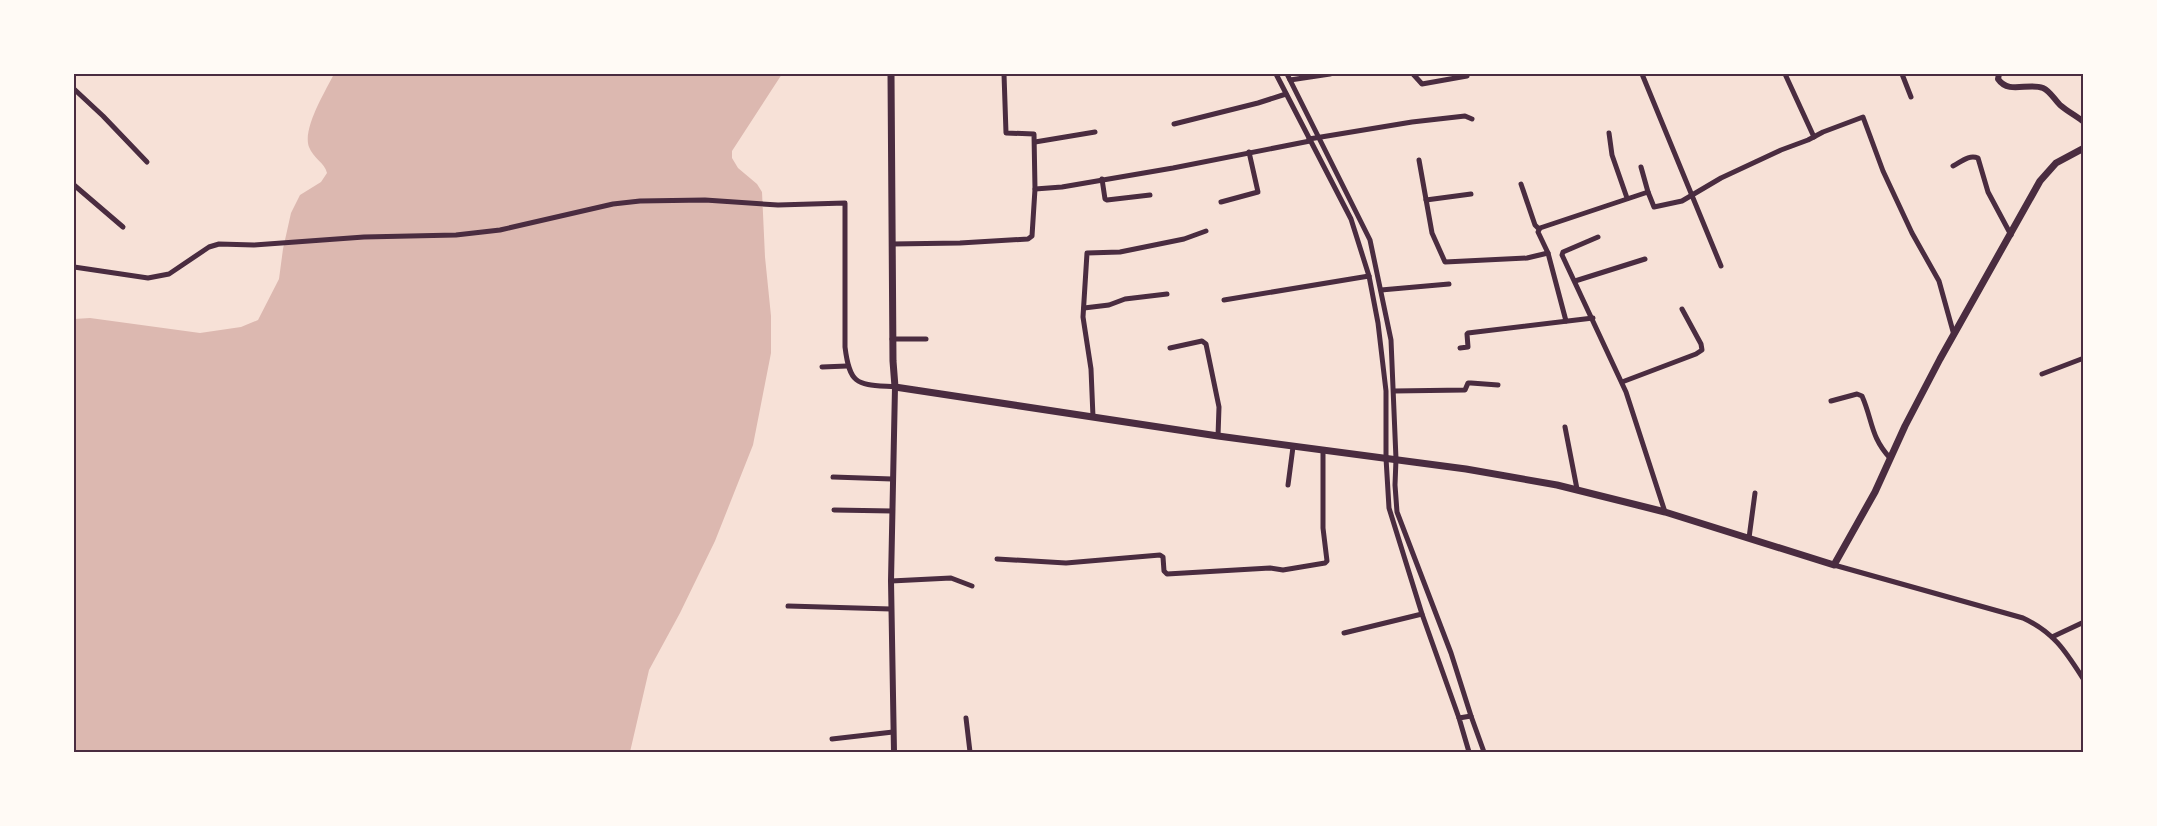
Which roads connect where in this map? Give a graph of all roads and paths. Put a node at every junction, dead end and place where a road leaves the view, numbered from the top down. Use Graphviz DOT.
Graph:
graph roads {
  1 [pos="891,74"];
  2 [pos="1004,74"];
  3 [pos="1276,74"];
  4 [pos="1330,74"];
  5 [pos="1413,74"];
  6 [pos="1642,74"];
  7 [pos="1785,74"];
  8 [pos="1902,74"];
  9 [pos="1999,74"];
  10 [pos="1467,76"];
  11 [pos="1288,77"];
  12 [pos="74,89"];
  13 [pos="1286,93"];
  14 [pos="1911,97"];
  15 [pos="1472,119"];
  16 [pos="2084,122"];
  17 [pos="1174,124"];
  18 [pos="1095,132"];
  19 [pos="1609,133"];
  20 [pos="1814,136"];
  21 [pos="1313,138"];
  22 [pos="1035,142"];
  23 [pos="2084,148"];
  24 [pos="1250,152"];
  25 [pos="1419,160"];
  26 [pos="147,162"];
  27 [pos="1953,166"];
  28 [pos="1641,167"];
  29 [pos="1102,179"];
  30 [pos="1521,183"];
  31 [pos="74,184"];
  32 [pos="1035,189"];
  33 [pos="1648,192"];
  34 [pos="1471,194"];
  35 [pos="1150,195"];
  36 [pos="1692,195"];
  37 [pos="1627,198"];
  38 [pos="1426,200"];
  39 [pos="1221,202"];
  40 [pos="123,227"];
  41 [pos="1539,230"];
  42 [pos="1206,231"];
  43 [pos="2010,235"];
  44 [pos="1598,237"];
  45 [pos="1365,242"];
  46 [pos="892,244"];
  47 [pos="1548,253"];
  48 [pos="1645,260"];
  49 [pos="1722,266"];
  50 [pos="74,267"];
  51 [pos="1370,276"];
  52 [pos="1575,281"];
  53 [pos="1449,284"];
  54 [pos="1381,290"];
  55 [pos="1167,294"];
  56 [pos="1224,300"];
  57 [pos="1084,308"];
  58 [pos="1682,309"];
  59 [pos="1593,318"];
  60 [pos="1566,321"];
  61 [pos="1954,337"];
  62 [pos="892,339"];
  63 [pos="926,339"];
  64 [pos="1386,341"];
  65 [pos="1170,348"];
  66 [pos="1460,348"];
  67 [pos="2084,358"];
  68 [pos="847,366"];
  69 [pos="822,367"];
  70 [pos="2042,374"];
  71 [pos="1622,382"];
  72 [pos="1498,385"];
  73 [pos="895,387"];
  74 [pos="1394,391"];
  75 [pos="1831,400"];
  76 [pos="1093,417"];
  77 [pos="1565,427"];
  78 [pos="1218,436"];
  79 [pos="1293,447"];
  80 [pos="1323,450"];
  81 [pos="1386,458"];
  82 [pos="1890,458"];
  83 [pos="1396,459"];
  84 [pos="833,477"];
  85 [pos="892,480"];
  86 [pos="1288,485"];
  87 [pos="1577,489"];
  88 [pos="1755,494"];
  89 [pos="834,510"];
  90 [pos="892,511"];
  91 [pos="1665,512"];
  92 [pos="1749,538"];
  93 [pos="997,560"];
  94 [pos="1834,566"];
  95 [pos="891,581"];
  96 [pos="972,586"];
  97 [pos="788,606"];
  98 [pos="891,609"];
  99 [pos="1422,614"];
  100 [pos="2084,622"];
  101 [pos="1344,633"];
  102 [pos="2052,636"];
  103 [pos="1440,644"];
  104 [pos="2084,680"];
  105 [pos="1466,717"];
  106 [pos="966,718"];
  107 [pos="893,732"];
  108 [pos="832,739"];
  109 [pos="894,753"];
  110 [pos="970,753"];
  111 [pos="1469,753"];
  112 [pos="1484,753"];
  1 -- 46 [label="main road"];
  2 -- 22 [label="street"];
  3 -- 13 [label="street"];
  4 -- 11 [label="street"];
  5 -- 10 [label="street"];
  6 -- 36 [label="street"];
  7 -- 20 [label="street"];
  8 -- 14 [label="street"];
  9 -- 16 [label="street"];
  11 -- 21 [label="street"];
  12 -- 26 [label="street"];
  13 -- 17 [label="street"];
  13 -- 21 [label="street"];
  15 -- 21 [label="street"];
  18 -- 22 [label="street"];
  19 -- 37 [label="street"];
  20 -- 36 [label="street"];
  20 -- 61 [label="street"];
  21 -- 24 [label="street"];
  21 -- 45 [label="street"];
  21 -- 45 [label="street"];
  22 -- 32 [label="street"];
  23 -- 43 [label="main road"];
  24 -- 29 [label="street"];
  24 -- 39 [label="street"];
  25 -- 38 [label="street"];
  27 -- 43 [label="street"];
  28 -- 33 [label="street"];
  29 -- 32 [label="street"];
  29 -- 35 [label="street"];
  30 -- 41 [label="street"];
  31 -- 40 [label="street"];
  32 -- 46 [label="street"];
  33 -- 36 [label="street"];
  33 -- 37 [label="street"];
  34 -- 38 [label="street"];
  36 -- 49 [label="street"];
  37 -- 41 [label="street"];
  38 -- 47 [label="street"];
  41 -- 47 [label="street"];
  42 -- 57 [label="street"];
  43 -- 61 [label="main road"];
  44 -- 52 [label="street"];
  45 -- 51 [label="street"];
  45 -- 54 [label="street"];
  46 -- 62 [label="main road"];
  47 -- 60 [label="street"];
  48 -- 52 [label="street"];
  50 -- 68 [label="street"];
  51 -- 56 [label="street"];
  51 -- 64 [label="street"];
  52 -- 59 [label="street"];
  53 -- 54 [label="street"];
  54 -- 64 [label="street"];
  55 -- 57 [label="street"];
  57 -- 76 [label="street"];
  58 -- 71 [label="street"];
  59 -- 60 [label="street"];
  59 -- 71 [label="street"];
  60 -- 66 [label="street"];
  61 -- 82 [label="main road"];
  62 -- 63 [label="street"];
  62 -- 73 [label="main road"];
  64 -- 74 [label="street"];
  64 -- 81 [label="street"];
  65 -- 78 [label="street"];
  67 -- 70 [label="street"];
  68 -- 69 [label="street"];
  68 -- 73 [label="street"];
  71 -- 91 [label="street"];
  72 -- 74 [label="street"];
  73 -- 76 [label="main road"];
  73 -- 85 [label="street"];
  74 -- 83 [label="street"];
  75 -- 82 [label="street"];
  76 -- 78 [label="main road"];
  77 -- 87 [label="street"];
  78 -- 79 [label="main road"];
  79 -- 80 [label="main road"];
  79 -- 86 [label="street"];
  80 -- 81 [label="main road"];
  80 -- 93 [label="street"];
  81 -- 83 [label="main road"];
  81 -- 99 [label="street"];
  82 -- 94 [label="main road"];
  83 -- 87 [label="main road"];
  83 -- 103 [label="street"];
  84 -- 85 [label="street"];
  85 -- 90 [label="street"];
  87 -- 91 [label="main road"];
  88 -- 92 [label="street"];
  89 -- 90 [label="street"];
  90 -- 95 [label="street"];
  91 -- 92 [label="main road"];
  92 -- 94 [label="main road"];
  94 -- 102 [label="street"];
  95 -- 96 [label="street"];
  95 -- 98 [label="street"];
  97 -- 98 [label="street"];
  98 -- 107 [label="street"];
  99 -- 101 [label="street"];
  99 -- 103 [label="street"];
  100 -- 102 [label="street"];
  102 -- 104 [label="street"];
  103 -- 105 [label="street"];
  103 -- 105 [label="street"];
  105 -- 111 [label="street"];
  105 -- 112 [label="street"];
  106 -- 110 [label="street"];
  107 -- 108 [label="street"];
  107 -- 109 [label="street"];
}
